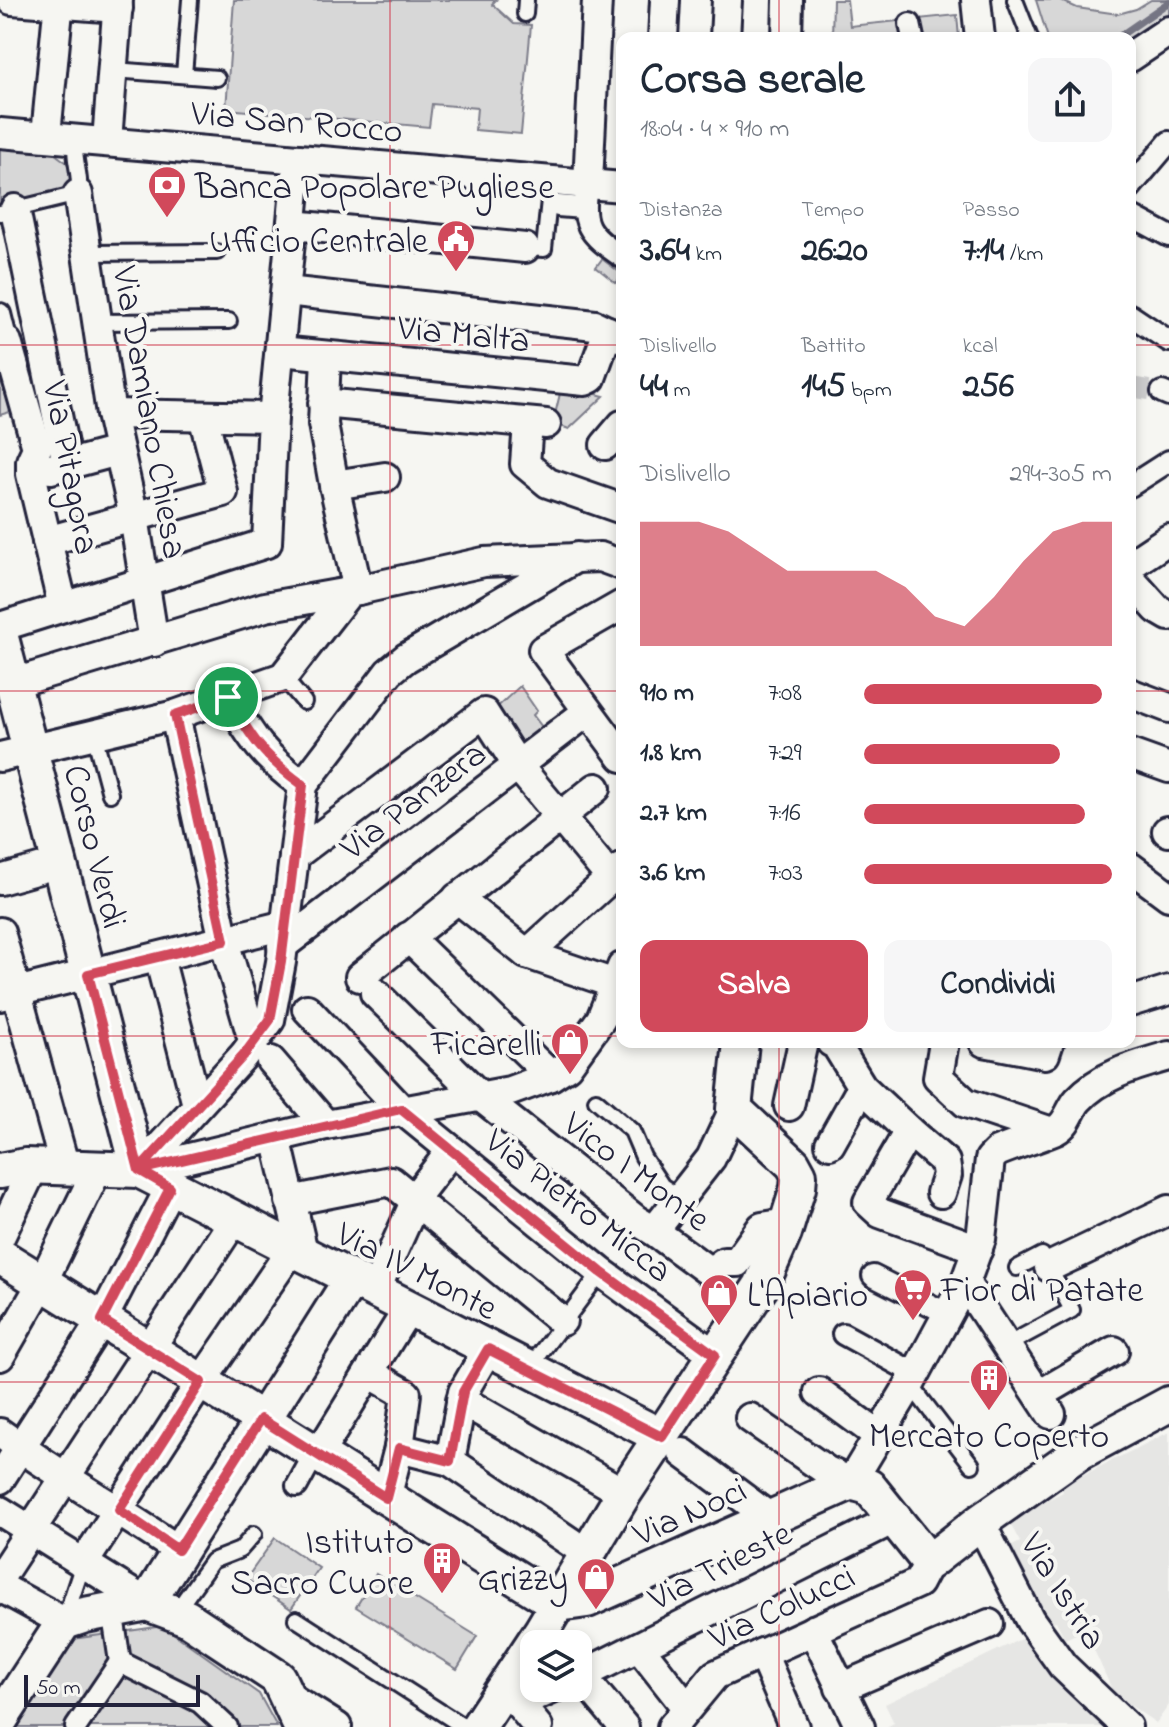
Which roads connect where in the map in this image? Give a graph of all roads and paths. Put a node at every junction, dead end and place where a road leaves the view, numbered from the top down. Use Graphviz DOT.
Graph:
graph roads {
  1 [pos="12,0"];
  2 [pos="190,0"];
  3 [pos="597,0"];
  4 [pos="665,0"];
  5 [pos="727,0"];
  6 [pos="788,0"];
  7 [pos="976,0"];
  8 [pos="1015,0"];
  9 [pos="59,2"];
  10 [pos="118,4"];
  11 [pos="1169,31"];
  12 [pos="663,32"];
  13 [pos="725,32"];
  14 [pos="787,32"];
  15 [pos="979,32"];
  16 [pos="1028,32"];
  17 [pos="1136,53"];
  18 [pos="114,70"];
  19 [pos="184,75"];
  20 [pos="217,78"];
  21 [pos="0,133"];
  22 [pos="46,135"];
  23 [pos="78,139"];
  24 [pos="107,141"];
  25 [pos="1169,142"];
  26 [pos="298,159"];
  27 [pos="1136,181"];
  28 [pos="616,188"];
  29 [pos="554,193"];
  30 [pos="78,194"];
  31 [pos="585,196"];
  32 [pos="7,211"];
  33 [pos="1136,218"];
  34 [pos="293,225"];
  35 [pos="1169,236"];
  36 [pos="525,248"];
  37 [pos="217,252"];
  38 [pos="86,253"];
  39 [pos="616,253"];
  40 [pos="286,291"];
  41 [pos="1136,319"];
  42 [pos="229,321"];
  43 [pos="96,322"];
  44 [pos="608,331"];
  45 [pos="2,333"];
  46 [pos="1169,341"];
  47 [pos="280,351"];
  48 [pos="326,357"];
  49 [pos="323,403"];
  50 [pos="111,414"];
  51 [pos="203,416"];
  52 [pos="273,417"];
  53 [pos="118,451"];
  54 [pos="1169,461"];
  55 [pos="67,464"];
  56 [pos="31,474"];
  57 [pos="385,477"];
  58 [pos="1136,482"];
  59 [pos="334,485"];
  60 [pos="616,507"];
  61 [pos="134,517"];
  62 [pos="1169,539"];
  63 [pos="47,541"];
  64 [pos="577,557"];
  65 [pos="1136,561"];
  66 [pos="616,563"];
  67 [pos="144,582"];
  68 [pos="1136,586"];
  69 [pos="354,591"];
  70 [pos="63,607"];
  71 [pos="616,608"];
  72 [pos="1169,616"];
  73 [pos="0,627"];
  74 [pos="0,634"];
  75 [pos="154,642"];
  76 [pos="283,677"];
  77 [pos="14,683"];
  78 [pos="1136,695"];
  79 [pos="228,697"];
  80 [pos="304,702"];
  81 [pos="1169,708"];
  82 [pos="587,712"];
  83 [pos="175,715"];
  84 [pos="94,734"];
  85 [pos="616,749"];
  86 [pos="15,753"];
  87 [pos="1136,763"];
  88 [pos="518,766"];
  89 [pos="1169,768"];
  90 [pos="303,785"];
  91 [pos="596,788"];
  92 [pos="110,794"];
  93 [pos="559,816"];
  94 [pos="294,856"];
  95 [pos="60,863"];
  96 [pos="1136,871"];
  97 [pos="616,873"];
  98 [pos="0,880"];
  99 [pos="1169,896"];
  100 [pos="457,898"];
  101 [pos="0,932"];
  102 [pos="284,936"];
  103 [pos="408,937"];
  104 [pos="224,941"];
  105 [pos="527,954"];
  106 [pos="159,957"];
  107 [pos="88,974"];
  108 [pos="616,975"];
  109 [pos="616,983"];
  110 [pos="1169,990"];
  111 [pos="8,994"];
  112 [pos="1136,1000"];
  113 [pos="307,1009"];
  114 [pos="740,1048"];
  115 [pos="802,1048"];
  116 [pos="837,1048"];
  117 [pos="943,1048"];
  118 [pos="262,1050"];
  119 [pos="1169,1056"];
  120 [pos="551,1076"];
  121 [pos="862,1087"];
  122 [pos="481,1097"];
  123 [pos="596,1100"];
  124 [pos="197,1105"];
  125 [pos="789,1106"];
  126 [pos="401,1109"];
  127 [pos="734,1109"];
  128 [pos="326,1125"];
  129 [pos="909,1131"];
  130 [pos="1049,1131"];
  131 [pos="276,1137"];
  132 [pos="830,1144"];
  133 [pos="451,1151"];
  134 [pos="66,1168"];
  135 [pos="139,1170"];
  136 [pos="0,1171"];
  137 [pos="170,1188"];
  138 [pos="941,1193"];
  139 [pos="679,1197"];
  140 [pos="290,1201"];
  141 [pos="416,1202"];
  142 [pos="1169,1210"];
  143 [pos="234,1220"];
  144 [pos="787,1223"];
  145 [pos="654,1231"];
  146 [pos="0,1237"];
  147 [pos="978,1249"];
  148 [pos="298,1252"];
  149 [pos="0,1256"];
  150 [pos="1049,1267"];
  151 [pos="1017,1268"];
  152 [pos="601,1272"];
  153 [pos="873,1276"];
  154 [pos="965,1282"];
  155 [pos="42,1283"];
  156 [pos="363,1285"];
  157 [pos="408,1309"];
  158 [pos="948,1314"];
  159 [pos="102,1320"];
  160 [pos="562,1321"];
  161 [pos="843,1334"];
  162 [pos="1013,1341"];
  163 [pos="148,1349"];
  164 [pos="488,1349"];
  165 [pos="1114,1351"];
  166 [pos="715,1355"];
  167 [pos="0,1356"];
  168 [pos="527,1371"];
  169 [pos="369,1373"];
  170 [pos="912,1378"];
  171 [pos="201,1382"];
  172 [pos="819,1392"];
  173 [pos="461,1400"];
  174 [pos="1169,1404"];
  175 [pos="750,1418"];
  176 [pos="261,1419"];
  177 [pos="879,1436"];
  178 [pos="10,1440"];
  179 [pos="672,1445"];
  180 [pos="399,1448"];
  181 [pos="316,1454"];
  182 [pos="450,1461"];
  183 [pos="972,1465"];
  184 [pos="64,1478"];
  185 [pos="0,1479"];
  186 [pos="851,1482"];
  187 [pos="297,1486"];
  188 [pos="624,1493"];
  189 [pos="386,1498"];
  190 [pos="119,1510"];
  191 [pos="0,1511"];
  192 [pos="769,1517"];
  193 [pos="894,1519"];
  194 [pos="980,1522"];
  195 [pos="31,1529"];
  196 [pos="254,1534"];
  197 [pos="178,1550"];
  198 [pos="588,1554"];
  199 [pos="929,1562"];
  200 [pos="83,1564"];
  201 [pos="0,1577"];
  202 [pos="0,1587"];
  203 [pos="161,1608"];
  204 [pos="112,1609"];
  205 [pos="296,1619"];
  206 [pos="64,1622"];
  207 [pos="989,1624"];
  208 [pos="551,1626"];
  209 [pos="813,1630"];
  210 [pos="639,1647"];
  211 [pos="762,1653"];
  212 [pos="120,1662"];
  213 [pos="592,1669"];
  214 [pos="840,1688"];
  215 [pos="592,1690"];
  216 [pos="286,1695"];
  217 [pos="520,1696"];
  218 [pos="511,1698"];
  219 [pos="4,1704"];
  220 [pos="676,1722"];
  221 [pos="76,1727"];
  222 [pos="227,1727"];
  223 [pos="301,1727"];
  224 [pos="337,1727"];
  225 [pos="464,1727"];
  226 [pos="478,1727"];
  227 [pos="538,1727"];
  228 [pos="624,1727"];
  229 [pos="794,1727"];
  230 [pos="860,1727"];
  231 [pos="1127,1727"];
  1 -- 9 [label="street"];
  2 -- 19 [label="lane"];
  3 -- 31 [label="street"];
  4 -- 12 [label="street"];
  5 -- 13 [label="street"];
  6 -- 14 [label="street"];
  7 -- 15 [label="street"];
  8 -- 16 [label="lane"];
  9 -- 10 [label="street"];
  9 -- 22 [label="street"];
  10 -- 18 [label="street"];
  11 -- 17 [label="street"];
  18 -- 19 [label="lane"];
  18 -- 24 [label="street"];
  19 -- 20 [label="lane"];
  21 -- 22 [label="street, Via San Rocco"];
  22 -- 23 [label="street, Via San Rocco"];
  23 -- 24 [label="street, Via San Rocco"];
  23 -- 30 [label="lane"];
  24 -- 26 [label="street, Via San Rocco"];
  25 -- 27 [label="street"];
  26 -- 29 [label="street, Via San Rocco"];
  26 -- 34 [label="street"];
  28 -- 31 [label="street, Via San Rocco"];
  29 -- 31 [label="street, Via San Rocco"];
  29 -- 36 [label="lane"];
  30 -- 32 [label="lane"];
  30 -- 38 [label="street, Via Damiano Chiesa"];
  31 -- 39 [label="street"];
  32 -- 55 [label="street"];
  33 -- 35 [label="street"];
  34 -- 36 [label="street"];
  34 -- 40 [label="street"];
  37 -- 38 [label="lane"];
  38 -- 43 [label="street, Via Damiano Chiesa"];
  40 -- 44 [label="street"];
  40 -- 47 [label="street"];
  41 -- 46 [label="street"];
  42 -- 43 [label="lane"];
  43 -- 50 [label="street, Via Damiano Chiesa"];
  44 -- 48 [label="street, Via Malta"];
  45 -- 56 [label="street, Via Pitagora"];
  47 -- 48 [label="street, Via Malta"];
  47 -- 52 [label="street"];
  48 -- 49 [label="street"];
  49 -- 59 [label="street"];
  49 -- 60 [label="street"];
  50 -- 51 [label="street"];
  50 -- 53 [label="street, Via Damiano Chiesa"];
  51 -- 52 [label="street"];
  51 -- 61 [label="street"];
  52 -- 67 [label="street"];
  53 -- 55 [label="street"];
  53 -- 61 [label="street, Via Damiano Chiesa"];
  54 -- 58 [label="street"];
  55 -- 56 [label="street"];
  56 -- 63 [label="street, Via Pitagora"];
  57 -- 59 [label="street"];
  59 -- 69 [label="street"];
  61 -- 63 [label="street"];
  61 -- 67 [label="street, Via Damiano Chiesa"];
  62 -- 65 [label="street"];
  63 -- 70 [label="street, Via Pitagora"];
  64 -- 66 [label="street"];
  64 -- 69 [label="street"];
  64 -- 90 [label="street"];
  67 -- 70 [label="street"];
  67 -- 75 [label="street, Via Damiano Chiesa"];
  68 -- 72 [label="street"];
  69 -- 75 [label="street"];
  69 -- 76 [label="street"];
  70 -- 73 [label="street"];
  71 -- 82 [label="street"];
  74 -- 77 [label="street, Corso Verdi"];
  75 -- 77 [label="street"];
  76 -- 79 [label="street"];
  76 -- 80 [label="lane"];
  77 -- 86 [label="street, Corso Verdi"];
  78 -- 81 [label="street"];
  79 -- 83 [label="street"];
  79 -- 90 [label="street"];
  82 -- 85 [label="street"];
  82 -- 88 [label="street, Via Panzera"];
  83 -- 84 [label="street"];
  83 -- 104 [label="street"];
  84 -- 86 [label="street"];
  84 -- 92 [label="lane"];
  86 -- 95 [label="street, Corso Verdi"];
  87 -- 89 [label="street"];
  88 -- 93 [label="street"];
  88 -- 94 [label="street"];
  88 -- 102 [label="street, Via Panzera"];
  90 -- 94 [label="street"];
  91 -- 93 [label="street"];
  93 -- 97 [label="street"];
  93 -- 100 [label="street"];
  94 -- 102 [label="street"];
  95 -- 98 [label="street"];
  95 -- 107 [label="street, Corso Verdi"];
  96 -- 99 [label="street"];
  97 -- 105 [label="street"];
  100 -- 103 [label="street"];
  100 -- 105 [label="street"];
  101 -- 111 [label="street"];
  102 -- 104 [label="street"];
  102 -- 118 [label="street"];
  103 -- 120 [label="street"];
  103 -- 122 [label="street, Vico I Monte"];
  104 -- 106 [label="street"];
  104 -- 118 [label="street"];
  105 -- 108 [label="street"];
  106 -- 107 [label="street"];
  106 -- 124 [label="street"];
  107 -- 111 [label="street"];
  107 -- 135 [label="street, Corso Verdi"];
  109 -- 120 [label="street"];
  110 -- 112 [label="street"];
  111 -- 134 [label="street"];
  113 -- 126 [label="street, Via Pietro Micca"];
  114 -- 127 [label="street"];
  115 -- 125 [label="street"];
  116 -- 121 [label="street"];
  117 -- 130 [label="street"];
  118 -- 124 [label="street"];
  118 -- 128 [label="street"];
  119 -- 130 [label="street"];
  120 -- 122 [label="street"];
  121 -- 129 [label="street"];
  121 -- 132 [label="street"];
  122 -- 126 [label="street"];
  122 -- 145 [label="street, Vico I Monte"];
  123 -- 139 [label="lane"];
  124 -- 135 [label="street"];
  126 -- 128 [label="street"];
  126 -- 133 [label="street, Via Pietro Micca"];
  127 -- 139 [label="street"];
  127 -- 144 [label="street"];
  128 -- 131 [label="street"];
  129 -- 138 [label="street"];
  129 -- 147 [label="street"];
  130 -- 147 [label="street"];
  131 -- 135 [label="street"];
  131 -- 140 [label="street"];
  133 -- 141 [label="street"];
  133 -- 152 [label="street, Via Pietro Micca"];
  134 -- 135 [label="street"];
  134 -- 136 [label="street"];
  134 -- 146 [label="street"];
  134 -- 155 [label="street"];
  135 -- 137 [label="street, Via IV Monte"];
  137 -- 143 [label="street, Via IV Monte"];
  137 -- 159 [label="street"];
  139 -- 145 [label="street"];
  140 -- 141 [label="street"];
  140 -- 148 [label="street"];
  141 -- 156 [label="street"];
  141 -- 160 [label="street"];
  142 -- 150 [label="street"];
  143 -- 148 [label="street, Via IV Monte"];
  143 -- 163 [label="street"];
  144 -- 145 [label="street, Vico I Monte"];
  144 -- 166 [label="street"];
  147 -- 154 [label="street"];
  148 -- 156 [label="street, Via IV Monte"];
  148 -- 171 [label="street"];
  149 -- 155 [label="street"];
  150 -- 151 [label="lane"];
  150 -- 162 [label="lane"];
  152 -- 160 [label="lane"];
  152 -- 166 [label="street, Via Pietro Micca"];
  153 -- 158 [label="street"];
  154 -- 158 [label="street"];
  154 -- 162 [label="street"];
  155 -- 159 [label="street"];
  155 -- 167 [label="street"];
  156 -- 157 [label="street, Via IV Monte"];
  156 -- 176 [label="street"];
  157 -- 164 [label="street, Via IV Monte"];
  157 -- 169 [label="street"];
  158 -- 170 [label="street"];
  159 -- 163 [label="street"];
  159 -- 178 [label="street"];
  160 -- 168 [label="lane"];
  161 -- 170 [label="street"];
  162 -- 165 [label="street"];
  163 -- 171 [label="street"];
  163 -- 184 [label="street"];
  164 -- 168 [label="street, Via IV Monte"];
  164 -- 173 [label="street"];
  166 -- 179 [label="street"];
  168 -- 179 [label="street, Via IV Monte"];
  169 -- 180 [label="street"];
  169 -- 181 [label="street"];
  170 -- 177 [label="street"];
  170 -- 183 [label="lane"];
  171 -- 176 [label="street"];
  171 -- 190 [label="street"];
  172 -- 177 [label="street"];
  173 -- 182 [label="street"];
  173 -- 188 [label="street"];
  174 -- 194 [label="street"];
  175 -- 186 [label="street"];
  176 -- 181 [label="street"];
  176 -- 197 [label="street"];
  177 -- 186 [label="street"];
  178 -- 184 [label="street"];
  178 -- 185 [label="street"];
  179 -- 188 [label="street"];
  179 -- 192 [label="street"];
  180 -- 182 [label="street"];
  180 -- 189 [label="street"];
  181 -- 187 [label="street"];
  181 -- 189 [label="street"];
  182 -- 198 [label="street"];
  184 -- 190 [label="street"];
  184 -- 195 [label="street"];
  186 -- 192 [label="street, Via Noci"];
  186 -- 193 [label="street"];
  188 -- 198 [label="street"];
  189 -- 208 [label="street"];
  190 -- 197 [label="street"];
  190 -- 200 [label="street"];
  191 -- 195 [label="street"];
  192 -- 208 [label="street, Via Noci"];
  193 -- 199 [label="street"];
  193 -- 210 [label="street, Via Trieste"];
  194 -- 199 [label="street"];
  194 -- 231 [label="street, Via Istria"];
  195 -- 200 [label="street"];
  195 -- 201 [label="street"];
  196 -- 203 [label="lane"];
  197 -- 203 [label="street"];
  198 -- 208 [label="street"];
  199 -- 209 [label="street, Via Colucci"];
  200 -- 203 [label="street"];
  200 -- 206 [label="lane"];
  202 -- 206 [label="street"];
  203 -- 204 [label="street"];
  203 -- 216 [label="street"];
  204 -- 206 [label="street"];
  204 -- 212 [label="street"];
  205 -- 225 [label="lane"];
  206 -- 219 [label="street"];
  207 -- 214 [label="street"];
  208 -- 218 [label="street"];
  209 -- 211 [label="street, Via Colucci"];
  209 -- 214 [label="street"];
  210 -- 213 [label="street, Via Trieste"];
  210 -- 220 [label="street"];
  211 -- 220 [label="street, Via Colucci"];
  211 -- 229 [label="street"];
  212 -- 221 [label="street"];
  212 -- 222 [label="street"];
  214 -- 230 [label="street"];
  215 -- 228 [label="street"];
  216 -- 223 [label="street"];
  216 -- 224 [label="street"];
  217 -- 218 [label="street"];
  218 -- 226 [label="street"];
  218 -- 227 [label="street"];
}
